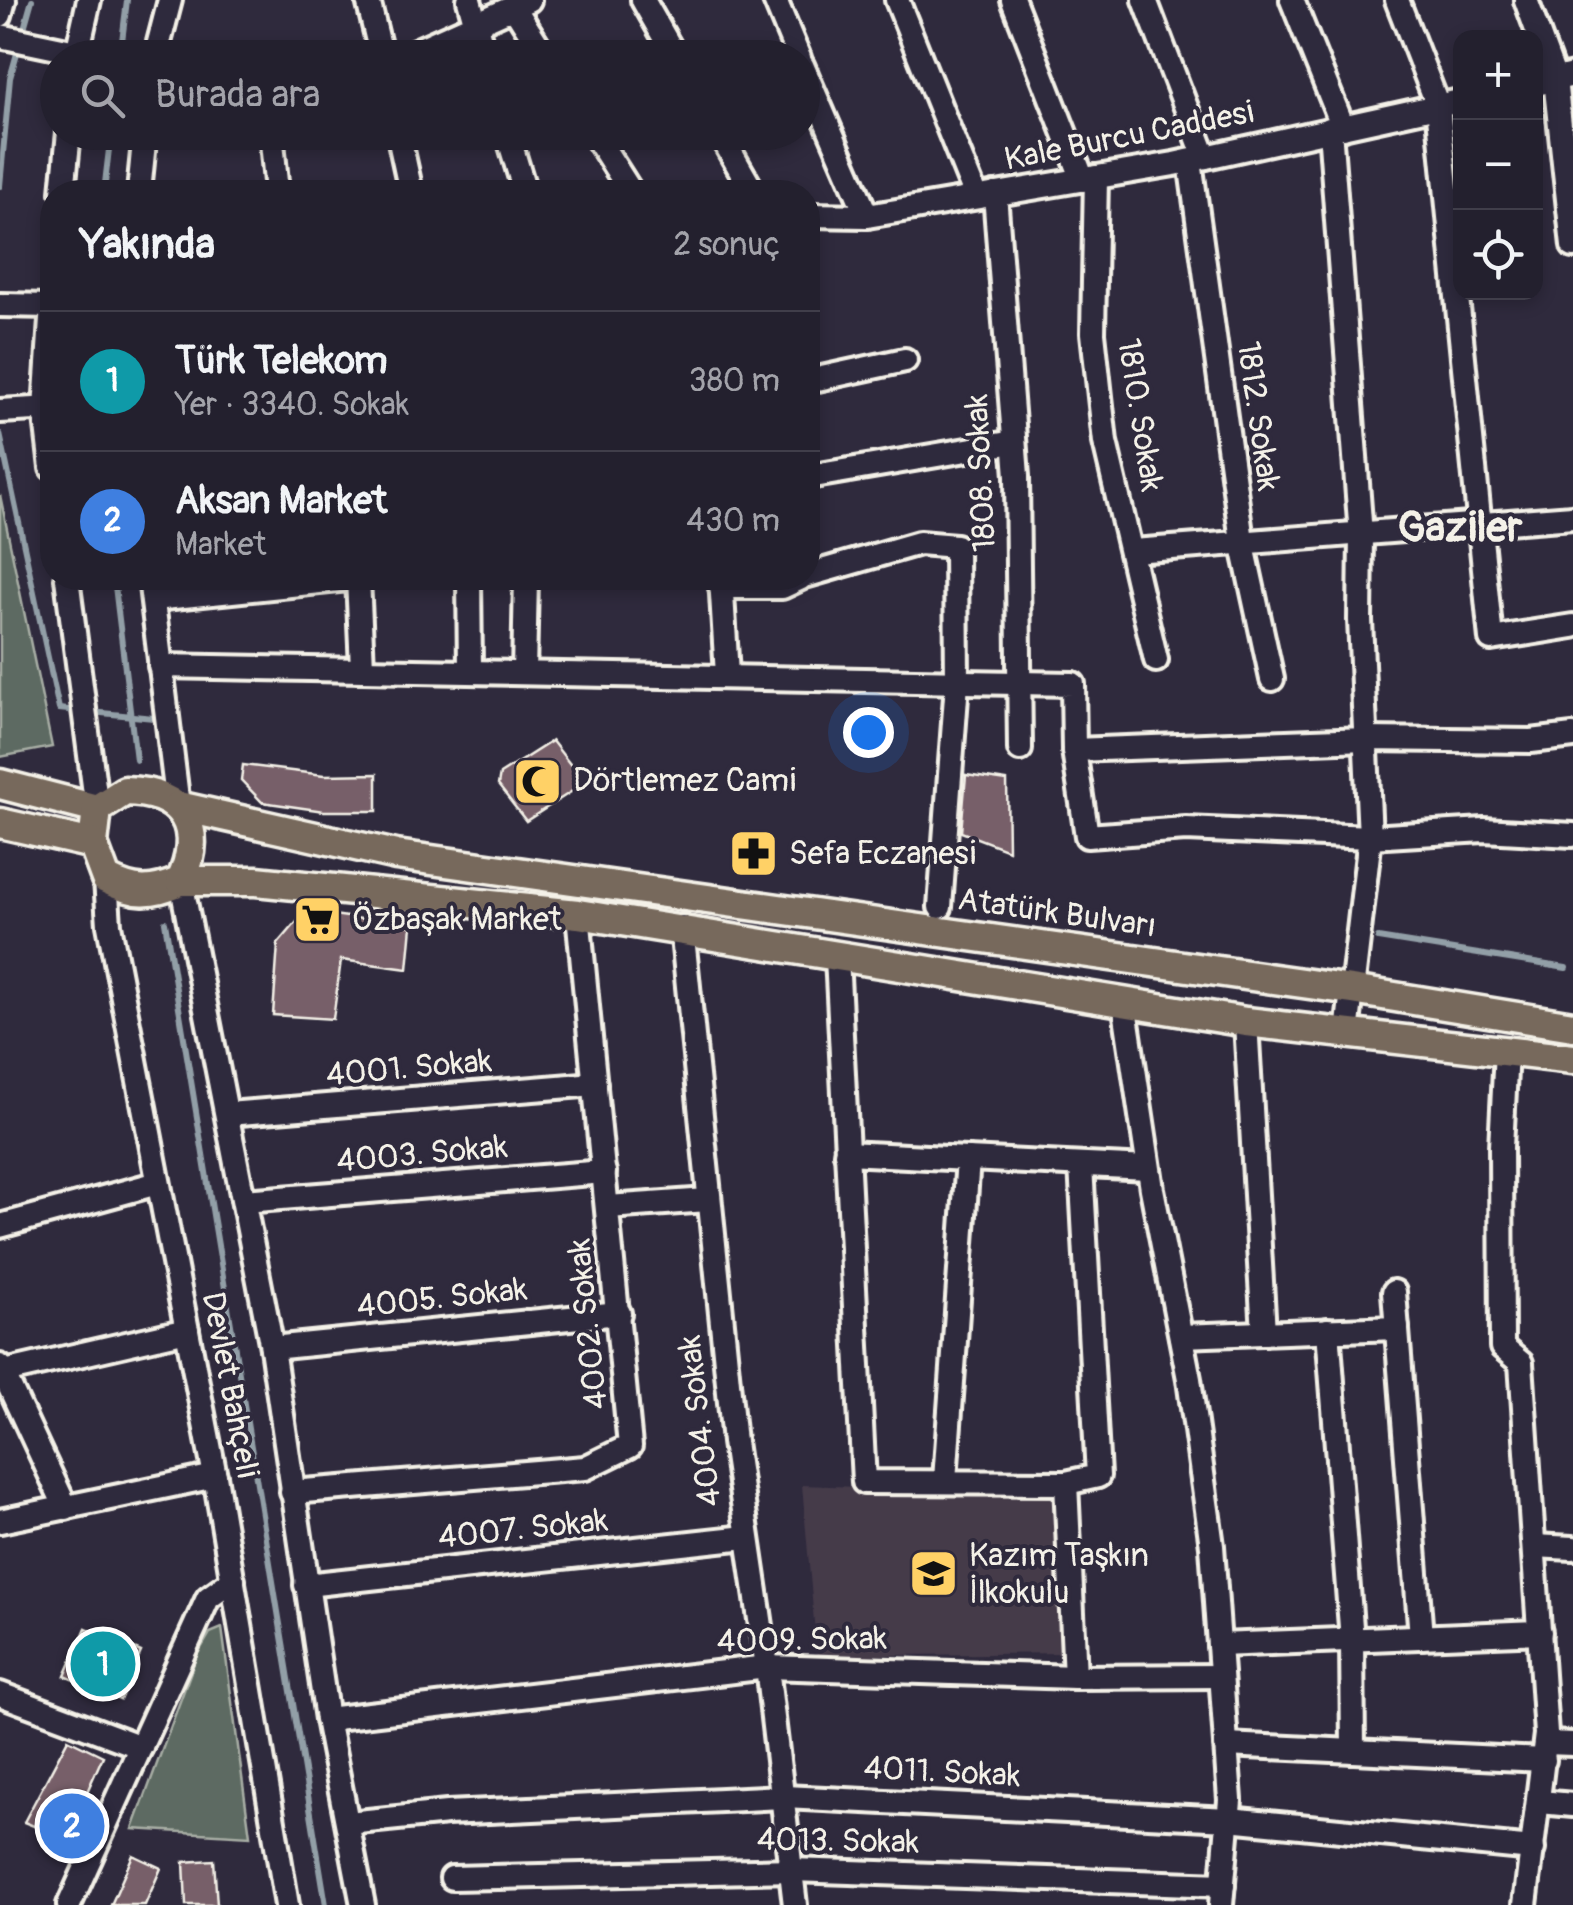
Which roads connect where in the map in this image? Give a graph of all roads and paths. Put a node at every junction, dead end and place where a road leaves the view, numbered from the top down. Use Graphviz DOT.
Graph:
graph roads {
  1 [pos="4,0"];
  2 [pos="89,0"];
  3 [pos="170,0"];
  4 [pos="368,0"];
  5 [pos="469,0"];
  6 [pos="643,0"];
  7 [pos="774,0"];
  8 [pos="897,0"];
  9 [pos="1013,0"];
  10 [pos="1145,0"];
  11 [pos="1292,0"];
  12 [pos="1397,0"];
  13 [pos="1526,0"];
  14 [pos="522,4"];
  15 [pos="475,24"];
  16 [pos="2,29"];
  17 [pos="80,40"];
  18 [pos="159,40"];
  19 [pos="378,40"];
  20 [pos="440,40"];
  21 [pos="480,40"];
  22 [pos="538,40"];
  23 [pos="666,40"];
  24 [pos="791,40"];
  25 [pos="40,44"];
  26 [pos="1555,79"];
  27 [pos="1449,103"];
  28 [pos="820,108"];
  29 [pos="1336,128"];
  30 [pos="66,150"];
  31 [pos="144,150"];
  32 [pos="274,150"];
  33 [pos="402,150"];
  34 [pos="513,150"];
  35 [pos="605,150"];
  36 [pos="729,150"];
  37 [pos="1198,159"];
  38 [pos="1089,178"];
  39 [pos="64,180"];
  40 [pos="140,180"];
  41 [pos="276,180"];
  42 [pos="408,180"];
  43 [pos="522,180"];
  44 [pos="624,180"];
  45 [pos="746,180"];
  46 [pos="986,196"];
  47 [pos="820,215"];
  48 [pos="867,216"];
  49 [pos="1573,246"];
  50 [pos="2,305"];
  51 [pos="40,306"];
  52 [pos="905,360"];
  53 [pos="820,378"];
  54 [pos="40,409"];
  55 [pos="5,411"];
  56 [pos="1014,442"];
  57 [pos="820,475"];
  58 [pos="1573,517"];
  59 [pos="1479,523"];
  60 [pos="1361,535"];
  61 [pos="1242,542"];
  62 [pos="1133,551"];
  63 [pos="820,571"];
  64 [pos="69,590"];
  65 [pos="152,590"];
  66 [pos="359,590"];
  67 [pos="469,590"];
  68 [pos="526,590"];
  69 [pos="722,590"];
  70 [pos="1573,626"];
  71 [pos="1156,660"];
  72 [pos="160,666"];
  73 [pos="362,668"];
  74 [pos="470,670"];
  75 [pos="524,673"];
  76 [pos="727,675"];
  77 [pos="1272,679"];
  78 [pos="957,683"];
  79 [pos="1020,684"];
  80 [pos="1573,736"];
  81 [pos="1366,739"];
  82 [pos="1020,749"];
  83 [pos="1074,750"];
  84 [pos="0,784"];
  85 [pos="178,806"];
  86 [pos="97,809"];
  87 [pos="0,824"];
  88 [pos="1573,835"];
  89 [pos="1370,837"];
  90 [pos="93,844"];
  91 [pos="106,879"];
  92 [pos="181,882"];
  93 [pos="940,907"];
  94 [pos="578,914"];
  95 [pos="682,928"];
  96 [pos="837,956"];
  97 [pos="1352,990"];
  98 [pos="1124,1002"];
  99 [pos="1246,1022"];
  100 [pos="1573,1026"];
  101 [pos="1347,1033"];
  102 [pos="1506,1051"];
  103 [pos="1573,1059"];
  104 [pos="595,1084"];
  105 [pos="228,1114"];
  106 [pos="846,1153"];
  107 [pos="968,1159"];
  108 [pos="1080,1165"];
  109 [pos="1148,1168"];
  110 [pos="604,1172"];
  111 [pos="158,1183"];
  112 [pos="708,1200"];
  113 [pos="244,1201"];
  114 [pos="608,1207"];
  115 [pos="0,1226"];
  116 [pos="1394,1292"];
  117 [pos="620,1313"];
  118 [pos="1397,1328"];
  119 [pos="187,1330"];
  120 [pos="1328,1330"];
  121 [pos="1264,1333"];
  122 [pos="1181,1336"];
  123 [pos="272,1348"];
  124 [pos="1,1370"];
  125 [pos="215,1476"];
  126 [pos="945,1480"];
  127 [pos="1066,1483"];
  128 [pos="292,1492"];
  129 [pos="66,1508"];
  130 [pos="0,1521"];
  131 [pos="746,1536"];
  132 [pos="1534,1546"];
  133 [pos="1573,1548"];
  134 [pos="233,1580"];
  135 [pos="306,1586"];
  136 [pos="1540,1632"];
  137 [pos="1422,1637"];
  138 [pos="1352,1640"];
  139 [pos="1219,1645"];
  140 [pos="768,1667"];
  141 [pos="1222,1676"];
  142 [pos="1075,1677"];
  143 [pos="2,1694"];
  144 [pos="327,1719"];
  145 [pos="1573,1744"];
  146 [pos="1226,1745"];
  147 [pos="142,1747"];
  148 [pos="1353,1750"];
  149 [pos="1545,1751"];
  150 [pos="784,1797"];
  151 [pos="1540,1802"];
  152 [pos="1573,1805"];
  153 [pos="1228,1820"];
  154 [pos="348,1824"];
  155 [pos="1533,1850"];
  156 [pos="792,1870"];
  157 [pos="452,1878"];
  158 [pos="1222,1895"];
  159 [pos="69,1905"];
  160 [pos="287,1905"];
  161 [pos="363,1905"];
  162 [pos="796,1905"];
  163 [pos="1525,1905"];
  1 -- 16 [label="street"];
  2 -- 17 [label="street"];
  3 -- 18 [label="street"];
  4 -- 19 [label="street"];
  5 -- 15 [label="street"];
  6 -- 23 [label="street"];
  7 -- 24 [label="street"];
  8 -- 46 [label="street, 1808. Sokak"];
  9 -- 38 [label="street"];
  10 -- 37 [label="street, 1812. Sokak"];
  11 -- 29 [label="street"];
  12 -- 27 [label="street"];
  13 -- 26 [label="street"];
  14 -- 15 [label="street"];
  14 -- 22 [label="street"];
  15 -- 20 [label="street"];
  15 -- 21 [label="street"];
  16 -- 25 [label="street"];
  26 -- 49 [label="street"];
  27 -- 29 [label="street, Kale Burcu Caddesi"];
  27 -- 59 [label="street"];
  28 -- 48 [label="street"];
  29 -- 37 [label="street, Kale Burcu Caddesi"];
  29 -- 60 [label="street"];
  30 -- 39 [label="street"];
  31 -- 40 [label="street"];
  32 -- 41 [label="street"];
  33 -- 42 [label="street"];
  34 -- 43 [label="street"];
  35 -- 44 [label="street"];
  36 -- 45 [label="street"];
  37 -- 38 [label="street, Kale Burcu Caddesi"];
  37 -- 61 [label="street, 1812. Sokak"];
  38 -- 46 [label="street, Kale Burcu Caddesi"];
  38 -- 62 [label="street, 1810. Sokak"];
  46 -- 48 [label="street, Kale Burcu Caddesi"];
  46 -- 56 [label="street, 1808. Sokak"];
  47 -- 48 [label="street, Kale Burcu Caddesi"];
  50 -- 51 [label="street"];
  52 -- 53 [label="street"];
  54 -- 55 [label="street"];
  56 -- 57 [label="street"];
  56 -- 79 [label="street, 1808. Sokak"];
  58 -- 59 [label="street"];
  59 -- 60 [label="street"];
  59 -- 70 [label="street"];
  60 -- 61 [label="street"];
  60 -- 81 [label="street"];
  61 -- 62 [label="street"];
  61 -- 77 [label="street, 1812. Sokak"];
  62 -- 71 [label="street, 1810. Sokak"];
  63 -- 78 [label="street"];
  64 -- 86 [label="street"];
  65 -- 72 [label="street"];
  66 -- 73 [label="street"];
  67 -- 74 [label="street"];
  68 -- 75 [label="street"];
  69 -- 76 [label="street"];
  72 -- 73 [label="street"];
  72 -- 85 [label="street"];
  73 -- 74 [label="street"];
  74 -- 75 [label="street"];
  75 -- 76 [label="street"];
  76 -- 78 [label="street"];
  78 -- 79 [label="street"];
  78 -- 93 [label="street"];
  79 -- 82 [label="street, 1808. Sokak"];
  79 -- 83 [label="street"];
  80 -- 81 [label="street"];
  81 -- 83 [label="street"];
  81 -- 89 [label="street"];
  83 -- 89 [label="street"];
  84 -- 86 [label="main road"];
  85 -- 86 [label="main road"];
  85 -- 92 [label="main road"];
  85 -- 97 [label="main road, Atatürk Bulvarı"];
  86 -- 90 [label="main road"];
  87 -- 90 [label="main road"];
  88 -- 89 [label="street"];
  89 -- 97 [label="street"];
  90 -- 91 [label="main road"];
  91 -- 92 [label="main road"];
  91 -- 111 [label="street, Devlet Bahçeli"];
  92 -- 94 [label="main road"];
  92 -- 105 [label="street, Devlet Bahçeli"];
  94 -- 95 [label="main road"];
  94 -- 104 [label="street, 4002. Sokak"];
  95 -- 96 [label="main road"];
  95 -- 112 [label="street, 4004. Sokak"];
  96 -- 98 [label="main road"];
  96 -- 106 [label="street"];
  97 -- 100 [label="main road, Atatürk Bulvarı"];
  97 -- 101 [label="street"];
  98 -- 99 [label="main road"];
  98 -- 109 [label="street"];
  99 -- 101 [label="main road"];
  99 -- 121 [label="street"];
  101 -- 102 [label="main road"];
  102 -- 103 [label="main road"];
  102 -- 132 [label="street"];
  104 -- 105 [label="street, 4001. Sokak"];
  104 -- 110 [label="street, 4002. Sokak"];
  105 -- 113 [label="street, Devlet Bahçeli"];
  106 -- 107 [label="street"];
  106 -- 126 [label="street"];
  107 -- 108 [label="street"];
  107 -- 126 [label="street"];
  108 -- 109 [label="street"];
  108 -- 127 [label="street"];
  109 -- 122 [label="street"];
  110 -- 113 [label="street, 4003. Sokak"];
  110 -- 114 [label="street, 4002. Sokak"];
  111 -- 115 [label="street"];
  111 -- 119 [label="street, Devlet Bahçeli"];
  112 -- 114 [label="street"];
  112 -- 131 [label="street, 4004. Sokak"];
  113 -- 123 [label="street, Devlet Bahçeli"];
  114 -- 117 [label="street, 4002. Sokak"];
  116 -- 118 [label="street"];
  117 -- 123 [label="street, 4005. Sokak"];
  117 -- 128 [label="street, 4002. Sokak"];
  118 -- 120 [label="street"];
  118 -- 137 [label="street"];
  119 -- 124 [label="street"];
  119 -- 125 [label="street, Devlet Bahçeli"];
  120 -- 121 [label="street"];
  120 -- 138 [label="street"];
  121 -- 122 [label="street"];
  122 -- 139 [label="street"];
  123 -- 128 [label="street, Devlet Bahçeli"];
  124 -- 129 [label="street"];
  125 -- 129 [label="street"];
  125 -- 134 [label="street, Devlet Bahçeli"];
  126 -- 127 [label="street"];
  127 -- 142 [label="street"];
  128 -- 135 [label="street, Devlet Bahçeli"];
  129 -- 130 [label="street"];
  131 -- 135 [label="street, 4007. Sokak"];
  131 -- 140 [label="street, 4004. Sokak"];
  132 -- 133 [label="street"];
  132 -- 136 [label="street"];
  134 -- 147 [label="street"];
  134 -- 160 [label="street, Devlet Bahçeli"];
  135 -- 144 [label="street, Devlet Bahçeli"];
  136 -- 137 [label="street"];
  136 -- 149 [label="street"];
  137 -- 138 [label="street"];
  138 -- 139 [label="street"];
  138 -- 148 [label="street"];
  139 -- 141 [label="street"];
  140 -- 142 [label="street, 4009. Sokak"];
  140 -- 144 [label="street, 4009. Sokak"];
  140 -- 150 [label="street, 4004. Sokak"];
  141 -- 142 [label="street, 4009. Sokak"];
  141 -- 146 [label="street"];
  143 -- 147 [label="street"];
  144 -- 154 [label="street, Devlet Bahçeli"];
  145 -- 149 [label="street"];
  146 -- 148 [label="street"];
  146 -- 153 [label="street"];
  147 -- 159 [label="street"];
  148 -- 149 [label="street"];
  149 -- 151 [label="street"];
  150 -- 153 [label="street, 4011. Sokak"];
  150 -- 154 [label="street, 4011. Sokak"];
  150 -- 156 [label="street, 4004. Sokak"];
  151 -- 152 [label="street"];
  151 -- 155 [label="street"];
  153 -- 155 [label="street, 4011. Sokak"];
  153 -- 158 [label="street"];
  154 -- 161 [label="street, Devlet Bahçeli"];
  155 -- 163 [label="street"];
  156 -- 157 [label="street, 4013. Sokak"];
  156 -- 158 [label="street, 4013. Sokak"];
  156 -- 162 [label="street, 4004. Sokak"];
}
